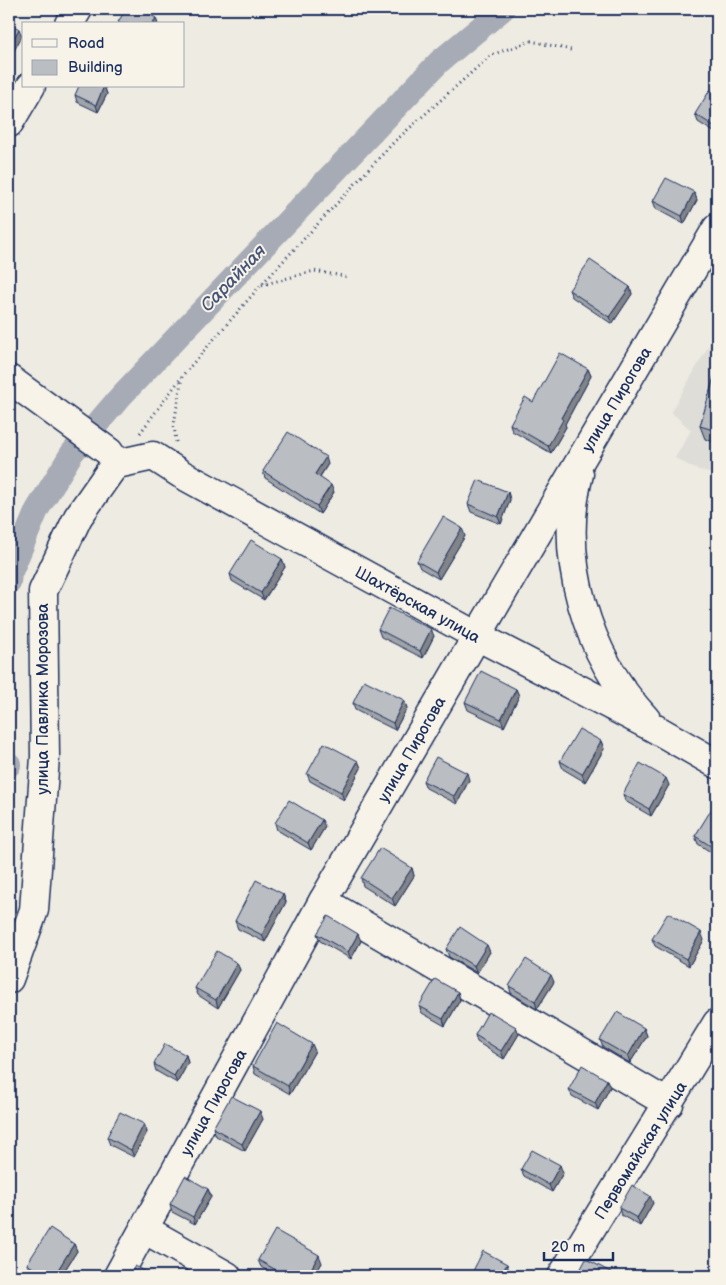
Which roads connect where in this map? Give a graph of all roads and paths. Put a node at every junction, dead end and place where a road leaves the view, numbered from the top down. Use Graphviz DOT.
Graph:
graph roads {
  1 [pos="78,9"];
  2 [pos="70,22"];
  3 [pos="571,50"];
  4 [pos="30,88"];
  5 [pos="9,123"];
  6 [pos="717,228"];
  7 [pos="350,277"];
  8 [pos="261,286"];
  9 [pos="182,376"];
  10 [pos="9,379"];
  11 [pos="584,453"];
  12 [pos="113,458"];
  13 [pos="181,474"];
  14 [pos="477,636"];
  15 [pos="654,728"];
  16 [pos="717,764"];
  17 [pos="323,900"];
  18 [pos="9,980"];
  19 [pos="717,1023"];
  20 [pos="669,1104"];
  21 [pos="144,1228"];
  22 [pos="118,1276"];
  23 [pos="226,1276"];
  24 [pos="562,1276"];
  1 -- 2 [label="street"];
  3 -- 8 [label="path"];
  4 -- 5 [label="street"];
  6 -- 11 [label="street, улица Пирогова"];
  7 -- 8 [label="path"];
  8 -- 9 [label="path"];
  9 -- 12 [label="path"];
  9 -- 13 [label="path"];
  10 -- 12 [label="street"];
  11 -- 14 [label="street, улица Пирогова"];
  11 -- 15 [label="street"];
  12 -- 13 [label="street, Шахтёрская улица"];
  12 -- 18 [label="street, улица Павлика Морозова"];
  13 -- 14 [label="street, Шахтёрская улица"];
  14 -- 15 [label="street, Шахтёрская улица"];
  14 -- 17 [label="street, улица Пирогова"];
  15 -- 16 [label="street, Шахтёрская улица"];
  17 -- 20 [label="street"];
  17 -- 21 [label="street, улица Пирогова"];
  19 -- 20 [label="street, Первомайская улица"];
  20 -- 24 [label="street, Первомайская улица"];
  21 -- 22 [label="street, улица Пирогова"];
  21 -- 23 [label="street"];
}
